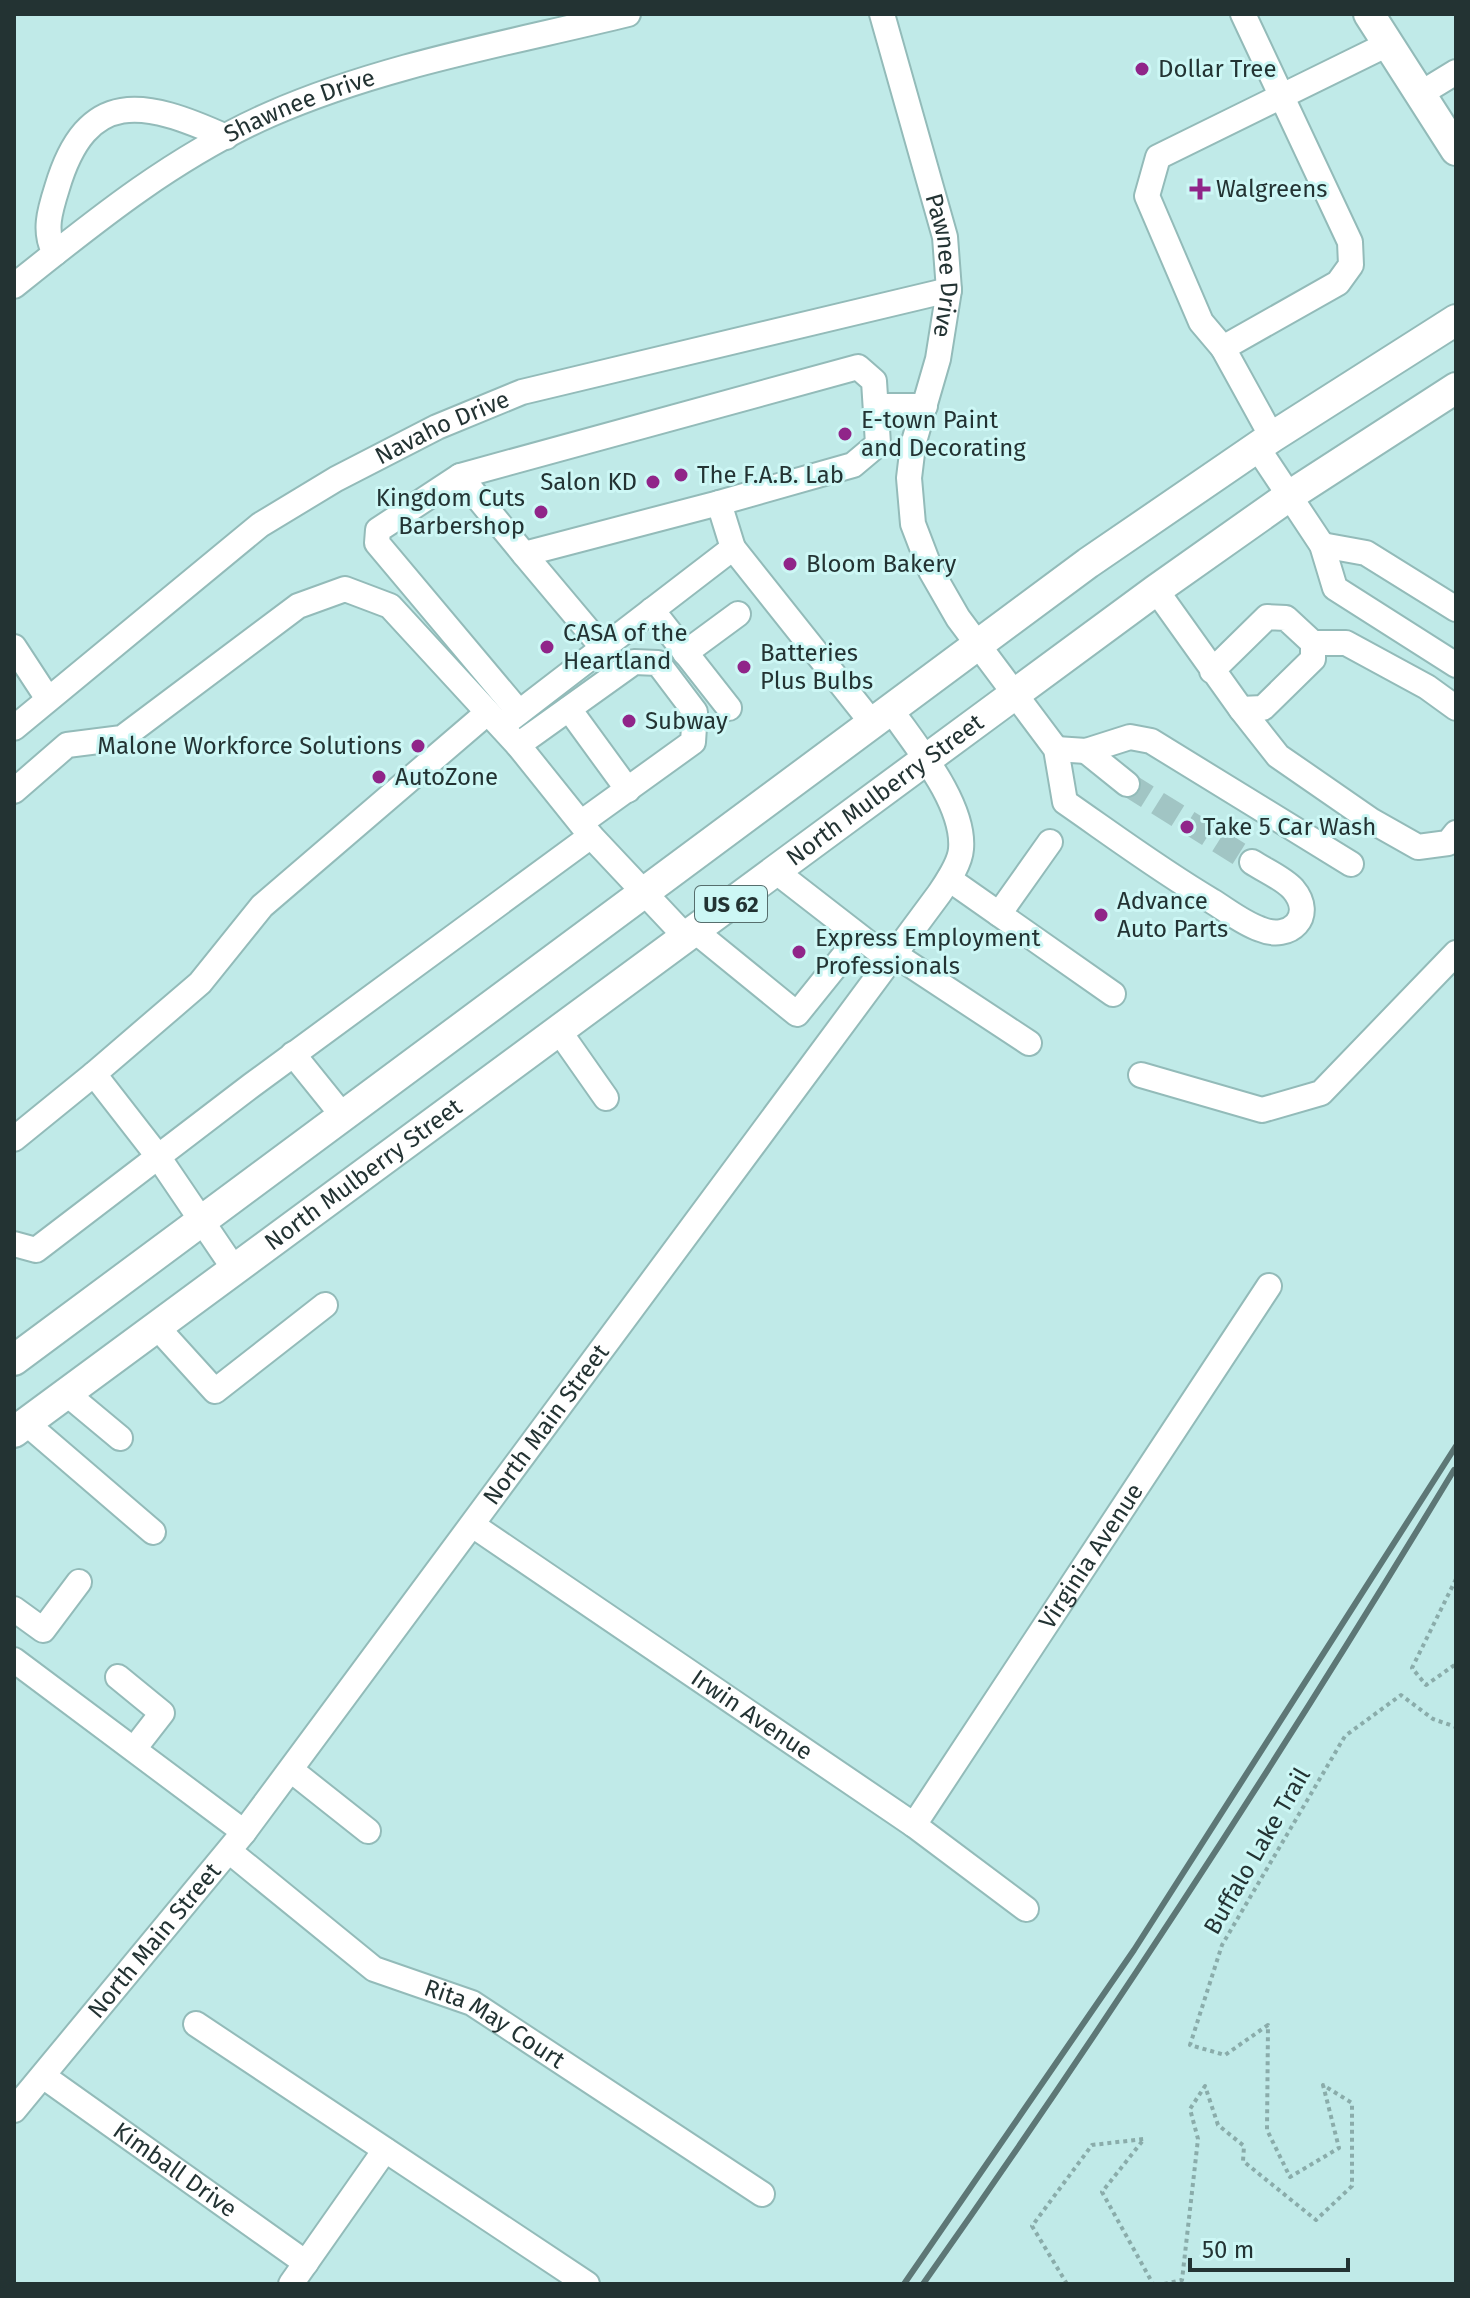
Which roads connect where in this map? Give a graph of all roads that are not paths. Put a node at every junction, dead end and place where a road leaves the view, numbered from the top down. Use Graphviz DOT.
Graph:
graph roads {
  1 [pos="628,14"];
  2 [pos="882,14"];
  3 [pos="1243,14"];
  4 [pos="1369,14"];
  5 [pos="1388,44"];
  6 [pos="1456,72"];
  7 [pos="1420,94"];
  8 [pos="1282,96"];
  9 [pos="226,137"];
  10 [pos="1456,150"];
  11 [pos="55,253"];
  12 [pos="14,286"];
  13 [pos="949,290"];
  14 [pos="1456,320"];
  15 [pos="1223,348"];
  16 [pos="1456,388"];
  17 [pos="876,406"];
  18 [pos="925,406"];
  19 [pos="1265,442"];
  20 [pos="460,476"];
  21 [pos="1289,496"];
  22 [pos="719,503"];
  23 [pos="1322,545"];
  24 [pos="733,548"];
  25 [pos="524,554"];
  26 [pos="1156,590"];
  27 [pos="1456,609"];
  28 [pos="652,610"];
  29 [pos="738,614"];
  30 [pos="1313,643"];
  31 [pos="978,645"];
  32 [pos="14,647"];
  33 [pos="603,648"];
  34 [pos="685,653"];
  35 [pos="1456,665"];
  36 [pos="1212,671"];
  37 [pos="1014,693"];
  38 [pos="48,699"];
  39 [pos="729,708"];
  40 [pos="1456,708"];
  41 [pos="569,709"];
  42 [pos="1241,709"];
  43 [pos="519,712"];
  44 [pos="882,717"];
  45 [pos="493,720"];
  46 [pos="14,728"];
  47 [pos="518,745"];
  48 [pos="1056,749"];
  49 [pos="1086,751"];
  50 [pos="924,758"];
  51 [pos="1127,784"];
  52 [pos="628,790"];
  53 [pos="14,791"];
  54 [pos="586,829"];
  55 [pos="1456,833"];
  56 [pos="1050,842"];
  57 [pos="1252,862"];
  58 [pos="1351,864"];
  59 [pos="774,870"];
  60 [pos="949,879"];
  61 [pos="646,892"];
  62 [pos="999,914"];
  63 [pos="690,934"];
  64 [pos="859,937"];
  65 [pos="1456,953"];
  66 [pos="892,957"];
  67 [pos="1113,994"];
  68 [pos="559,1031"];
  69 [pos="1029,1043"];
  70 [pos="293,1054"];
  71 [pos="94,1074"];
  72 [pos="1141,1075"];
  73 [pos="606,1098"];
  74 [pos="343,1116"];
  75 [pos="17,1130"];
  76 [pos="157,1155"];
  77 [pos="203,1220"];
  78 [pos="14,1244"];
  79 [pos="235,1270"];
  80 [pos="1269,1286"];
  81 [pos="325,1305"];
  82 [pos="156,1326"];
  83 [pos="14,1360"];
  84 [pos="66,1393"];
  85 [pos="20,1427"];
  86 [pos="120,1438"];
  87 [pos="474,1526"];
  88 [pos="153,1532"];
  89 [pos="79,1582"];
  90 [pos="14,1609"];
  91 [pos="14,1660"];
  92 [pos="118,1677"];
  93 [pos="134,1749"];
  94 [pos="291,1770"];
  95 [pos="914,1825"];
  96 [pos="368,1831"];
  97 [pos="237,1841"];
  98 [pos="1026,1909"];
  99 [pos="196,2024"];
  100 [pos="43,2076"];
  101 [pos="14,2110"];
  102 [pos="385,2150"];
  103 [pos="762,2194"];
  104 [pos="306,2263"];
  105 [pos="291,2284"];
  106 [pos="587,2284"];
  1 -- 9 [label="street, Shawnee Drive"];
  2 -- 13 [label="street, Pawnee Drive"];
  3 -- 8 [label="street"];
  4 -- 5 [label="main road"];
  5 -- 7 [label="main road"];
  5 -- 8 [label="street"];
  6 -- 7 [label="street"];
  7 -- 10 [label="main road"];
  8 -- 15 [label="street"];
  8 -- 15 [label="street"];
  9 -- 11 [label="street, Shawnee Drive"];
  9 -- 11 [label="street"];
  11 -- 12 [label="street, Shawnee Drive"];
  13 -- 18 [label="street, Pawnee Drive"];
  13 -- 38 [label="street, Navaho Drive"];
  14 -- 19 [label="main road, US 62"];
  15 -- 19 [label="street"];
  16 -- 21 [label="main road, North Mulberry Street / US 62"];
  17 -- 18 [label="street"];
  17 -- 20 [label="street"];
  17 -- 22 [label="street"];
  18 -- 31 [label="street, Pawnee Drive"];
  19 -- 21 [label="street"];
  19 -- 31 [label="main road, US 62"];
  20 -- 25 [label="street"];
  20 -- 43 [label="street"];
  21 -- 23 [label="street"];
  21 -- 26 [label="main road, North Mulberry Street / US 62"];
  22 -- 24 [label="street"];
  22 -- 25 [label="street"];
  23 -- 27 [label="street"];
  23 -- 35 [label="street"];
  24 -- 28 [label="street"];
  24 -- 44 [label="street, North Main Street"];
  25 -- 33 [label="street"];
  26 -- 36 [label="street"];
  26 -- 37 [label="main road, North Mulberry Street / US 62"];
  28 -- 33 [label="street"];
  28 -- 34 [label="street"];
  29 -- 34 [label="street"];
  30 -- 36 [label="street"];
  30 -- 40 [label="street"];
  30 -- 42 [label="street"];
  31 -- 37 [label="street, Pawnee Drive"];
  31 -- 44 [label="main road, US 62"];
  32 -- 38 [label="street"];
  33 -- 43 [label="street"];
  34 -- 39 [label="street"];
  36 -- 42 [label="street"];
  37 -- 48 [label="street, Pawnee Drive"];
  37 -- 50 [label="main road, North Mulberry Street / US 62"];
  38 -- 46 [label="street, Navaho Drive"];
  41 -- 47 [label="street"];
  41 -- 52 [label="street"];
  41 -- 52 [label="street"];
  42 -- 55 [label="street"];
  43 -- 45 [label="street"];
  44 -- 50 [label="street, North Main Street"];
  44 -- 61 [label="main road, US 62"];
  45 -- 47 [label="street"];
  45 -- 53 [label="street"];
  45 -- 71 [label="street"];
  47 -- 54 [label="street"];
  48 -- 49 [label="street"];
  48 -- 57 [label="street"];
  49 -- 51 [label="street"];
  49 -- 58 [label="street"];
  50 -- 59 [label="main road, North Mulberry Street / US 62"];
  50 -- 60 [label="street, North Main Street"];
  52 -- 54 [label="street"];
  54 -- 61 [label="street"];
  54 -- 70 [label="street"];
  56 -- 62 [label="street"];
  59 -- 63 [label="main road, North Mulberry Street / US 62"];
  59 -- 64 [label="street"];
  60 -- 62 [label="street"];
  60 -- 66 [label="street, North Main Street"];
  61 -- 63 [label="street"];
  61 -- 74 [label="main road, US 62"];
  62 -- 67 [label="street"];
  63 -- 64 [label="street"];
  63 -- 68 [label="main road, North Mulberry Street / US 62"];
  64 -- 66 [label="street"];
  65 -- 72 [label="street"];
  66 -- 69 [label="street"];
  66 -- 87 [label="street, North Main Street"];
  68 -- 73 [label="street"];
  68 -- 79 [label="main road, North Mulberry Street / US 62"];
  70 -- 74 [label="street"];
  70 -- 76 [label="street"];
  71 -- 75 [label="street"];
  71 -- 76 [label="street"];
  74 -- 77 [label="main road, US 62"];
  76 -- 77 [label="street"];
  76 -- 78 [label="street"];
  77 -- 79 [label="street"];
  77 -- 83 [label="main road, US 62"];
  79 -- 82 [label="main road, North Mulberry Street / US 62"];
  80 -- 95 [label="street, Virginia Avenue"];
  81 -- 82 [label="street"];
  82 -- 84 [label="main road, North Mulberry Street / US 62"];
  84 -- 85 [label="main road, North Mulberry Street / US 62"];
  84 -- 86 [label="street"];
  85 -- 88 [label="street"];
  87 -- 94 [label="street, North Main Street"];
  87 -- 95 [label="street, Irwin Avenue"];
  89 -- 90 [label="street"];
  91 -- 93 [label="street, Rita May Court"];
  92 -- 93 [label="street"];
  93 -- 97 [label="street, Rita May Court"];
  94 -- 96 [label="street"];
  94 -- 97 [label="street, North Main Street"];
  95 -- 98 [label="street, Irwin Avenue"];
  97 -- 100 [label="street, North Main Street"];
  97 -- 103 [label="street, Rita May Court"];
  99 -- 102 [label="street"];
  100 -- 101 [label="street, North Main Street"];
  100 -- 104 [label="street, Kimball Drive"];
  102 -- 104 [label="street"];
  102 -- 106 [label="street"];
  104 -- 105 [label="street"];
}
